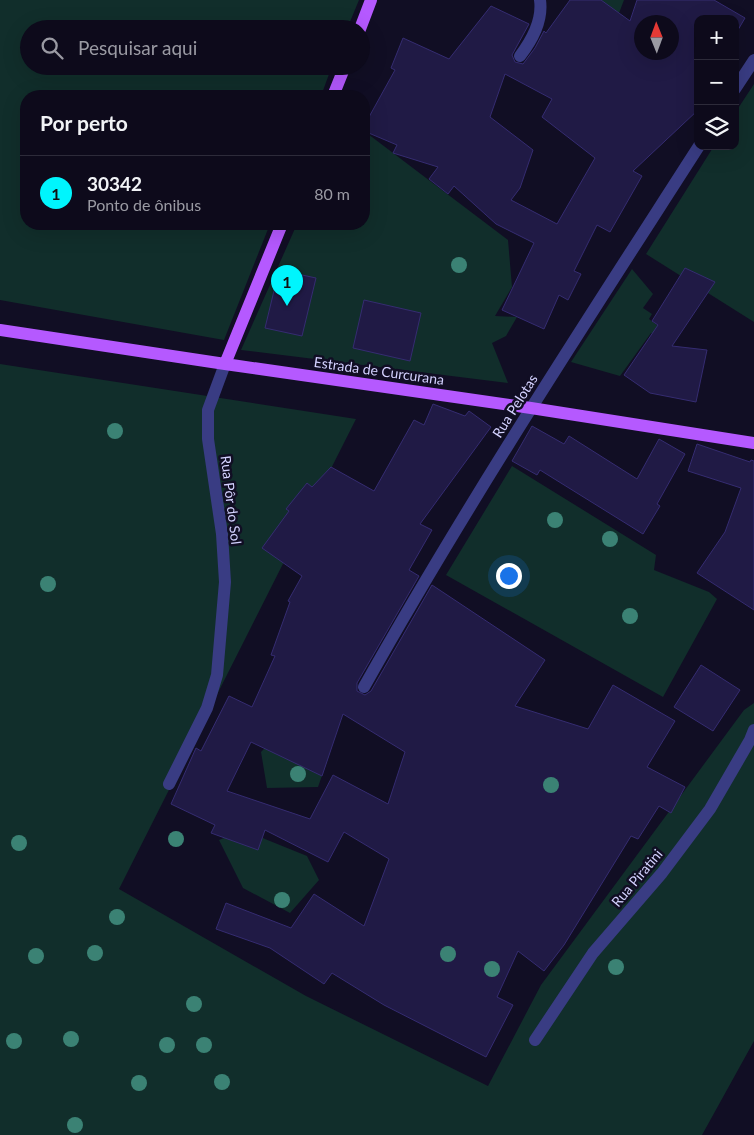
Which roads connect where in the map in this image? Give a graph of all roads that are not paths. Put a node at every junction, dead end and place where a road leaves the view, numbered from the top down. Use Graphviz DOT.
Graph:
graph roads {
  1 [pos="372,0"];
  2 [pos="540,0"];
  3 [pos="364,20"];
  4 [pos="520,56"];
  5 [pos="754,60"];
  6 [pos="341,75"];
  7 [pos="739,83"];
  8 [pos="335,90"];
  9 [pos="696,150"];
  10 [pos="280,230"];
  11 [pos="0,330"];
  12 [pos="225,364"];
  13 [pos="531,408"];
  14 [pos="754,443"];
  15 [pos="364,687"];
  16 [pos="754,730"];
  17 [pos="169,784"];
  18 [pos="534,1040"];
  1 -- 3 [label="main road"];
  2 -- 4 [label="street"];
  5 -- 7 [label="street"];
  6 -- 8 [label="main road"];
  9 -- 13 [label="street, Rua Pelotas"];
  10 -- 12 [label="main road, Rua Pôr do Sol"];
  11 -- 12 [label="main road, Estrada de Curcurana"];
  12 -- 13 [label="main road, Estrada de Curcurana"];
  12 -- 17 [label="street, Rua Pôr do Sol"];
  13 -- 14 [label="main road, Estrada de Curcurana"];
  13 -- 15 [label="street, Rua Pelotas"];
  16 -- 18 [label="street, Rua Piratini"];
}
